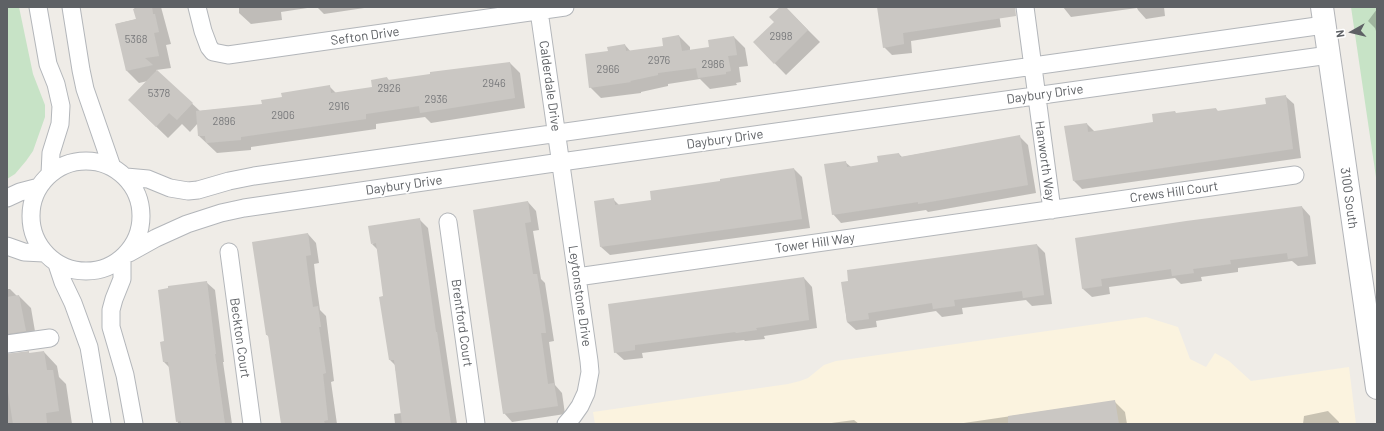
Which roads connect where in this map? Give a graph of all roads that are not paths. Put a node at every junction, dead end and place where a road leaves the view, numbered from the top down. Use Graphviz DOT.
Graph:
graph roads {
  1 [pos="38,7"];
  2 [pos="71,7"];
  3 [pos="197,7"];
  4 [pos="565,7"];
  5 [pos="1025,7"];
  6 [pos="538,11"];
  7 [pos="1323,16"];
  8 [pos="1329,55"];
  9 [pos="1033,66"];
  10 [pos="1037,96"];
  11 [pos="557,134"];
  12 [pos="561,162"];
  13 [pos="112,166"];
  14 [pos="50,174"];
  15 [pos="1295,175"];
  16 [pos="126,177"];
  17 [pos="39,187"];
  18 [pos="7,198"];
  19 [pos="1052,210"];
  20 [pos="448,222"];
  21 [pos="7,246"];
  22 [pos="229,252"];
  23 [pos="125,256"];
  24 [pos="51,259"];
  25 [pos="577,277"];
  26 [pos="50,338"];
  27 [pos="7,344"];
  28 [pos="1377,388"];
  29 [pos="102,424"];
  30 [pos="134,424"];
  31 [pos="252,424"];
  32 [pos="476,424"];
  33 [pos="566,424"];
  1 -- 14 [label="street"];
  2 -- 13 [label="street"];
  3 -- 6 [label="street, Sefton Drive"];
  4 -- 6 [label="street, Sefton Drive"];
  5 -- 9 [label="street, Hanworth Way"];
  6 -- 11 [label="street, Calderdale Drive"];
  7 -- 8 [label="main road, 3100 South"];
  7 -- 9 [label="street"];
  8 -- 10 [label="street, Daybury Drive"];
  8 -- 28 [label="main road, 3100 South"];
  9 -- 10 [label="street, Hanworth Way"];
  9 -- 11 [label="street"];
  10 -- 12 [label="street, Daybury Drive"];
  10 -- 19 [label="street, Hanworth Way"];
  11 -- 12 [label="street, Calderdale Drive"];
  11 -- 16 [label="street"];
  12 -- 23 [label="street, Daybury Drive"];
  12 -- 25 [label="street, Leytonstone Drive"];
  13 -- 14 [label="street"];
  13 -- 16 [label="street"];
  14 -- 17 [label="street"];
  15 -- 19 [label="street, Crews Hill Court"];
  16 -- 23 [label="street"];
  17 -- 18 [label="street"];
  17 -- 24 [label="street"];
  19 -- 25 [label="street, Tower Hill Way"];
  20 -- 32 [label="street, Brentford Court"];
  21 -- 24 [label="street"];
  22 -- 31 [label="street, Beckton Court"];
  23 -- 24 [label="street"];
  23 -- 30 [label="street"];
  24 -- 29 [label="street"];
  25 -- 33 [label="street, Leytonstone Drive"];
  26 -- 27 [label="street"];
}
